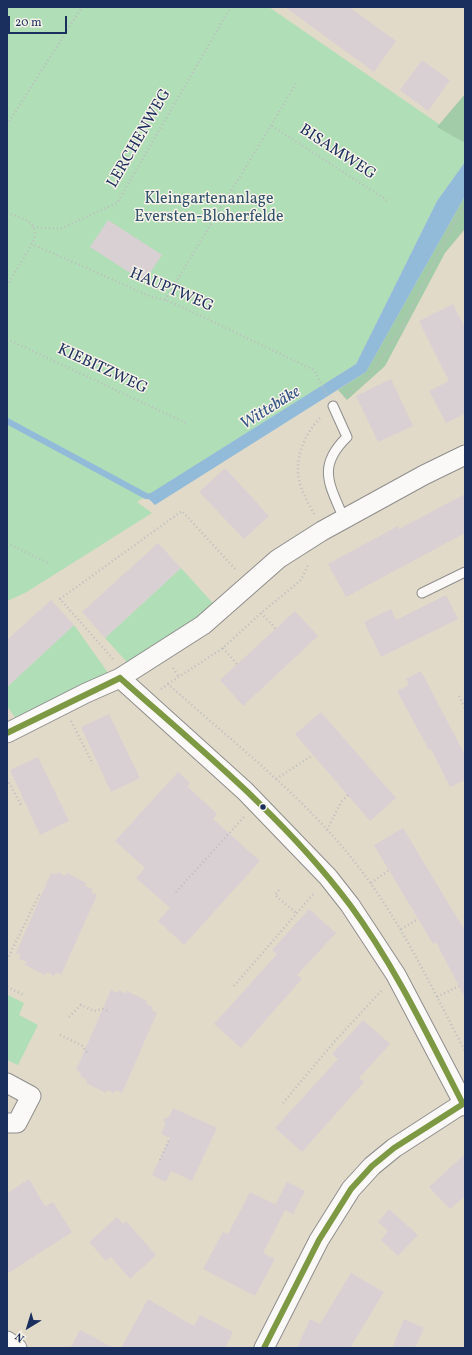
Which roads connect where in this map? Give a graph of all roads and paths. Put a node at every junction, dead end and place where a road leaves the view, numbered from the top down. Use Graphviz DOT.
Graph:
graph roads {
  1 [pos="82,7"];
  2 [pos="229,10"];
  3 [pos="296,84"];
  4 [pos="7,125"];
  5 [pos="272,126"];
  6 [pos="388,201"];
  7 [pos="465,206"];
  8 [pos="7,213"];
  9 [pos="33,227"];
  10 [pos="32,244"];
  11 [pos="7,286"];
  12 [pos="165,300"];
  13 [pos="7,339"];
  14 [pos="331,402"];
  15 [pos="186,423"];
  16 [pos="465,455"];
  17 [pos="344,519"];
  18 [pos="322,531"];
  19 [pos="7,543"];
  20 [pos="310,559"];
  21 [pos="48,562"];
  22 [pos="465,572"];
  23 [pos="249,584"];
  24 [pos="422,593"];
  25 [pos="261,612"];
  26 [pos="276,628"];
  27 [pos="223,648"];
  28 [pos="238,664"];
  29 [pos="124,676"];
  30 [pos="168,684"];
  31 [pos="459,696"];
  32 [pos="63,704"];
  33 [pos="465,708"];
  34 [pos="7,733"];
  35 [pos="313,755"];
  36 [pos="93,764"];
  37 [pos="7,779"];
  38 [pos="276,779"];
  39 [pos="348,795"];
  40 [pos="257,803"];
  41 [pos="21,805"];
  42 [pos="327,830"];
  43 [pos="389,870"];
  44 [pos="328,877"];
  45 [pos="371,883"];
  46 [pos="279,890"];
  47 [pos="176,892"];
  48 [pos="40,893"];
  49 [pos="296,913"];
  50 [pos="418,919"];
  51 [pos="401,929"];
  52 [pos="7,960"];
  53 [pos="396,975"];
  54 [pos="234,986"];
  55 [pos="459,986"];
  56 [pos="7,987"];
  57 [pos="24,995"];
  58 [pos="437,997"];
  59 [pos="108,1011"];
  60 [pos="69,1017"];
  61 [pos="60,1034"];
  62 [pos="90,1053"];
  63 [pos="7,1083"];
  64 [pos="283,1103"];
  65 [pos="464,1104"];
  66 [pos="7,1123"];
  67 [pos="169,1140"];
  68 [pos="160,1160"];
  69 [pos="7,1341"];
  70 [pos="17,1348"];
  71 [pos="264,1348"];
  1 -- 4 [label="path"];
  2 -- 9 [label="path, LERCHENWEG"];
  3 -- 5 [label="path"];
  5 -- 6 [label="path, BISAMWEG"];
  5 -- 12 [label="path"];
  7 -- 14 [label="path"];
  8 -- 9 [label="path"];
  9 -- 10 [label="path"];
  10 -- 11 [label="path"];
  10 -- 12 [label="path, HAUPTWEG"];
  12 -- 14 [label="path, HAUPTWEG"];
  13 -- 15 [label="path, KIEBITZWEG"];
  14 -- 17 [label="lane"];
  14 -- 18 [label="path"];
  16 -- 17 [label="street"];
  17 -- 18 [label="street"];
  18 -- 23 [label="street"];
  19 -- 21 [label="path"];
  20 -- 25 [label="path"];
  22 -- 24 [label="lane"];
  23 -- 29 [label="street"];
  23 -- 29 [label="path"];
  25 -- 26 [label="path"];
  25 -- 27 [label="path"];
  27 -- 28 [label="path"];
  27 -- 30 [label="path"];
  29 -- 32 [label="street"];
  29 -- 40 [label="street"];
  31 -- 33 [label="path"];
  32 -- 34 [label="street"];
  32 -- 36 [label="path"];
  35 -- 38 [label="path"];
  37 -- 41 [label="path"];
  39 -- 42 [label="path"];
  40 -- 44 [label="street"];
  40 -- 47 [label="path"];
  43 -- 45 [label="path"];
  44 -- 49 [label="path"];
  44 -- 53 [label="street"];
  46 -- 49 [label="path"];
  48 -- 52 [label="path"];
  49 -- 54 [label="path"];
  50 -- 51 [label="path"];
  53 -- 64 [label="path"];
  53 -- 65 [label="street"];
  55 -- 58 [label="path"];
  56 -- 57 [label="path"];
  59 -- 60 [label="path"];
  61 -- 62 [label="path"];
  63 -- 66 [label="street"];
  65 -- 71 [label="street"];
  67 -- 68 [label="path"];
  69 -- 70 [label="street"];
}
